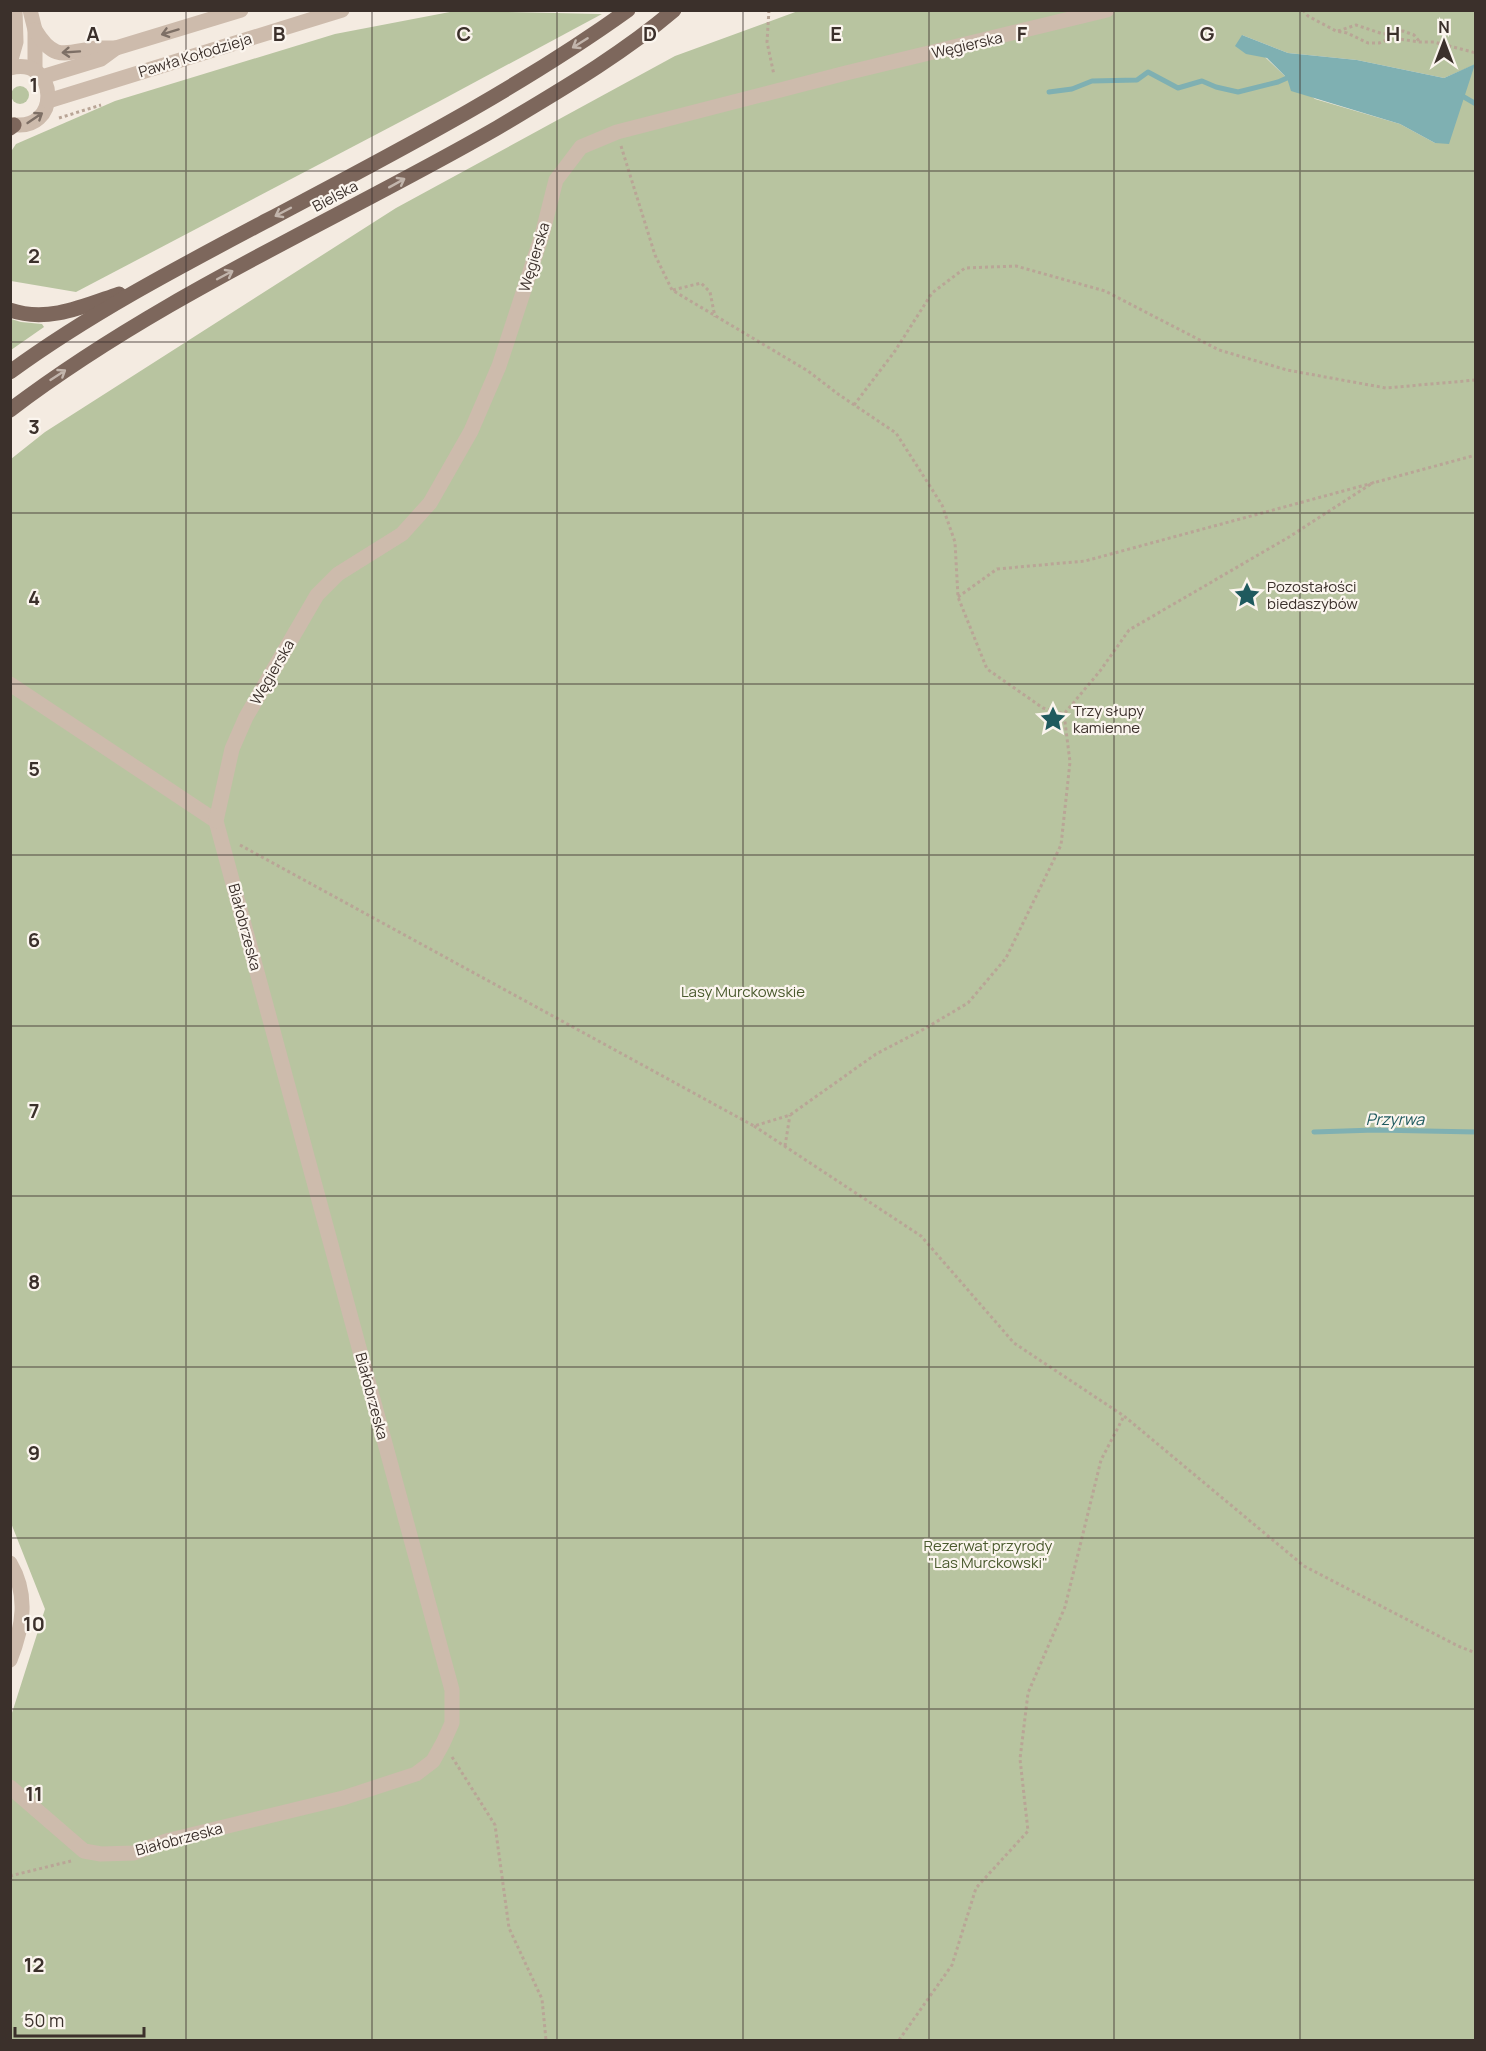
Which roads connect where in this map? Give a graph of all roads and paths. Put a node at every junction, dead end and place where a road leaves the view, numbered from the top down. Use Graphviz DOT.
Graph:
graph roads {
  1 [pos="15,10"];
  2 [pos="30,10"];
  3 [pos="241,10"];
  4 [pos="342,10"];
  5 [pos="628,10"];
  6 [pos="674,10"];
  7 [pos="769,10"];
  8 [pos="1107,10"];
  9 [pos="1303,10"];
  10 [pos="35,30"];
  11 [pos="1336,31"];
  12 [pos="1420,42"];
  13 [pos="116,48"];
  14 [pos="1476,53"];
  15 [pos="10,63"];
  16 [pos="10,68"];
  17 [pos="38,74"];
  18 [pos="778,91"];
  19 [pos="48,101"];
  20 [pos="12,126"];
  21 [pos="617,132"];
  22 [pos="142,287"];
  23 [pos="672,290"];
  24 [pos="10,310"];
  25 [pos="715,317"];
  26 [pos="10,372"];
  27 [pos="1476,380"];
  28 [pos="854,405"];
  29 [pos="10,410"];
  30 [pos="1476,455"];
  31 [pos="1374,482"];
  32 [pos="958,597"];
  33 [pos="10,684"];
  34 [pos="1064,714"];
  35 [pos="216,821"];
  36 [pos="790,1115"];
  37 [pos="754,1126"];
  38 [pos="785,1146"];
  39 [pos="1124,1416"];
  40 [pos="10,1563"];
  41 [pos="1476,1653"];
  42 [pos="10,1660"];
  43 [pos="443,1743"];
  44 [pos="10,1787"];
  45 [pos="84,1851"];
  46 [pos="10,1876"];
  47 [pos="546,2040"];
  48 [pos="899,2040"];
  1 -- 15 [label="street"];
  2 -- 10 [label="street"];
  3 -- 13 [label="street, Pawła Kołodzieja, one-way"];
  4 -- 19 [label="street, Pawła Kołodzieja"];
  5 -- 22 [label="main road, Bielska, one-way"];
  29 -- 6 [label="main road, Bielska, one-way"];
  7 -- 18 [label="path"];
  8 -- 18 [label="street, Węgierska"];
  9 -- 11 [label="path"];
  13 -- 10 [label="street, one-way"];
  10 -- 17 [label="street"];
  11 -- 12 [label="path"];
  11 -- 12 [label="path"];
  12 -- 14 [label="path"];
  13 -- 17 [label="street, Pawła Kołodzieja"];
  16 -- 17 [label="street"];
  17 -- 19 [label="street"];
  18 -- 21 [label="street, Węgierska"];
  20 -- 19 [label="street, one-way"];
  21 -- 23 [label="path"];
  21 -- 35 [label="street, Węgierska"];
  22 -- 24 [label="main road"];
  22 -- 26 [label="main road, Bielska"];
  23 -- 25 [label="path"];
  23 -- 25 [label="path"];
  25 -- 28 [label="path"];
  27 -- 28 [label="path"];
  28 -- 32 [label="path"];
  30 -- 31 [label="path"];
  31 -- 32 [label="path"];
  31 -- 34 [label="path"];
  32 -- 34 [label="path"];
  33 -- 35 [label="street"];
  34 -- 36 [label="path"];
  35 -- 37 [label="path"];
  35 -- 43 [label="street, Białobrzeska"];
  36 -- 37 [label="path"];
  36 -- 38 [label="path"];
  37 -- 38 [label="path"];
  38 -- 39 [label="path"];
  39 -- 41 [label="path"];
  39 -- 48 [label="path"];
  40 -- 42 [label="street"];
  43 -- 45 [label="street, Białobrzeska"];
  43 -- 47 [label="path"];
  44 -- 45 [label="street"];
  45 -- 46 [label="path"];
}
